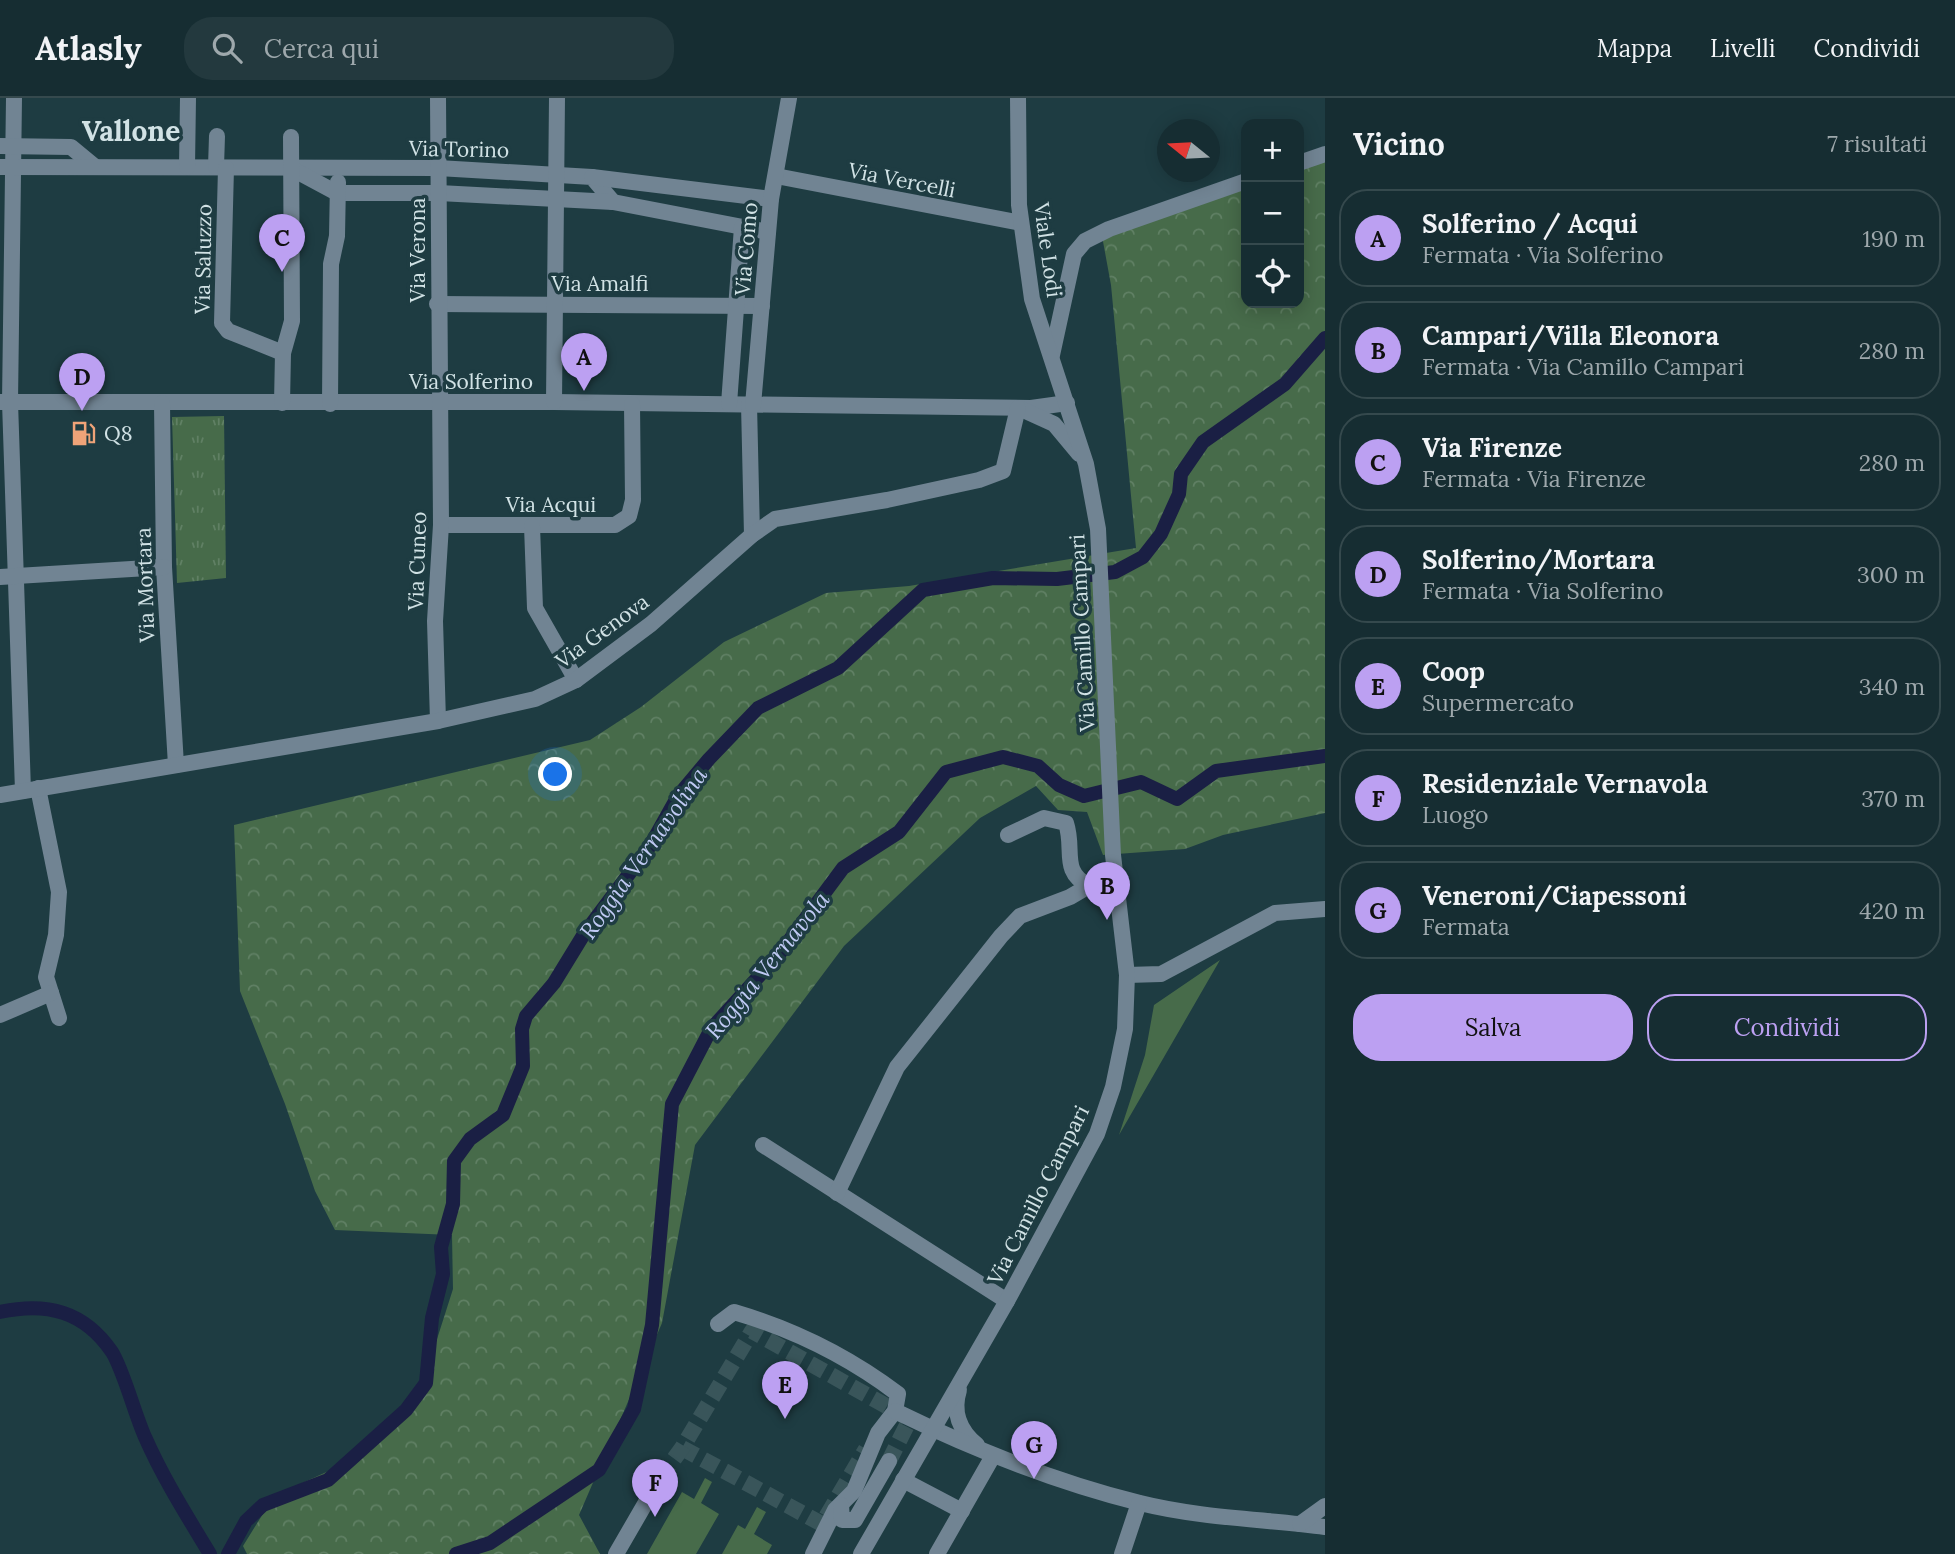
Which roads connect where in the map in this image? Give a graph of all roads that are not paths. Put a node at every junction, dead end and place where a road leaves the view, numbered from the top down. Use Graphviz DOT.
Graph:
graph roads {
  1 [pos="14,98"];
  2 [pos="188,98"];
  3 [pos="438,98"];
  4 [pos="556,98"];
  5 [pos="789,98"];
  6 [pos="1018,98"];
  7 [pos="217,136"];
  8 [pos="291,136"];
  9 [pos="7,146"];
  10 [pos="1325,154"];
  11 [pos="1304,161"];
  12 [pos="94,166"];
  13 [pos="7,167"];
  14 [pos="187,167"];
  15 [pos="221,168"];
  16 [pos="438,168"];
  17 [pos="291,169"];
  18 [pos="338,169"];
  19 [pos="556,173"];
  20 [pos="776,176"];
  21 [pos="592,177"];
  22 [pos="1243,182"];
  23 [pos="337,193"];
  24 [pos="439,193"];
  25 [pos="556,199"];
  26 [pos="771,199"];
  27 [pos="613,202"];
  28 [pos="1021,223"];
  29 [pos="742,227"];
  30 [pos="768,232"];
  31 [pos="5,283"];
  32 [pos="555,303"];
  33 [pos="437,304"];
  34 [pos="736,305"];
  35 [pos="762,306"];
  36 [pos="283,353"];
  37 [pos="1052,358"];
  38 [pos="5,402"];
  39 [pos="440,402"];
  40 [pos="554,402"];
  41 [pos="162,403"];
  42 [pos="282,403"];
  43 [pos="1067,403"];
  44 [pos="330,404"];
  45 [pos="632,404"];
  46 [pos="729,404"];
  47 [pos="751,405"];
  48 [pos="1018,408"];
  49 [pos="1086,464"];
  50 [pos="7,492"];
  51 [pos="441,525"];
  52 [pos="532,526"];
  53 [pos="752,536"];
  54 [pos="164,567"];
  55 [pos="8,577"];
  56 [pos="576,680"];
  57 [pos="438,720"];
  58 [pos="176,765"];
  59 [pos="31,790"];
  60 [pos="0,795"];
  61 [pos="1008,835"];
  62 [pos="1118,878"];
  63 [pos="1088,886"];
  64 [pos="1325,909"];
  65 [pos="1127,975"];
  66 [pos="51,993"];
  67 [pos="0,1016"];
  68 [pos="59,1018"];
  69 [pos="763,1145"];
  70 [pos="837,1193"];
  71 [pos="1007,1301"];
  72 [pos="718,1324"];
  73 [pos="962,1380"];
  74 [pos="895,1411"];
  75 [pos="933,1429"];
  76 [pos="993,1456"];
  77 [pos="889,1461"];
  78 [pos="660,1478"];
  79 [pos="903,1480"];
  80 [pos="1139,1503"];
  81 [pos="841,1504"];
  82 [pos="1325,1506"];
  83 [pos="962,1511"];
  84 [pos="1300,1524"];
  85 [pos="1325,1527"];
  86 [pos="616,1554"];
  87 [pos="813,1554"];
  88 [pos="861,1554"];
  89 [pos="937,1554"];
  90 [pos="1122,1554"];
  1 -- 9 [label="street"];
  2 -- 14 [label="street"];
  3 -- 16 [label="street, Via Verona"];
  4 -- 19 [label="street"];
  5 -- 20 [label="street, Via Como"];
  6 -- 28 [label="street, Viale Lodi"];
  7 -- 15 [label="street"];
  8 -- 17 [label="street"];
  9 -- 12 [label="street"];
  9 -- 13 [label="street"];
  10 -- 11 [label="street"];
  12 -- 13 [label="street, Via Torino"];
  12 -- 14 [label="street, Via Torino"];
  13 -- 31 [label="street"];
  14 -- 15 [label="street, Via Torino"];
  15 -- 17 [label="street, Via Torino"];
  15 -- 36 [label="street, Via Saluzzo"];
  16 -- 18 [label="street, Via Torino"];
  16 -- 19 [label="street, Via Torino"];
  16 -- 24 [label="street, Via Verona"];
  17 -- 18 [label="street, Via Torino"];
  17 -- 23 [label="street, Via Torino"];
  17 -- 36 [label="street"];
  18 -- 23 [label="street"];
  19 -- 21 [label="street, Via Torino"];
  19 -- 25 [label="street"];
  20 -- 26 [label="street, Via Como"];
  20 -- 28 [label="street, Via Vercelli"];
  21 -- 26 [label="street, Via Torino"];
  21 -- 27 [label="street"];
  22 -- 37 [label="street"];
  23 -- 24 [label="street, Via Torino"];
  23 -- 44 [label="street"];
  24 -- 25 [label="street, Via Torino"];
  24 -- 33 [label="street, Via Verona"];
  25 -- 27 [label="street, Via Torino"];
  25 -- 32 [label="street"];
  26 -- 30 [label="street, Via Como"];
  27 -- 29 [label="street, Via Torino"];
  28 -- 37 [label="street, Viale Lodi"];
  29 -- 30 [label="street, Via Torino"];
  29 -- 34 [label="street"];
  30 -- 35 [label="street, Via Como"];
  31 -- 38 [label="street"];
  32 -- 33 [label="street, Via Amalfi"];
  32 -- 34 [label="street, Via Amalfi"];
  32 -- 40 [label="street"];
  33 -- 39 [label="street, Via Verona"];
  34 -- 35 [label="street, Via Amalfi"];
  34 -- 46 [label="street"];
  35 -- 47 [label="street, Via Como"];
  36 -- 42 [label="street"];
  37 -- 43 [label="street, Viale Lodi"];
  38 -- 41 [label="street, Via Solferino"];
  38 -- 50 [label="street"];
  39 -- 40 [label="street, Via Solferino"];
  39 -- 44 [label="street, Via Solferino"];
  39 -- 51 [label="street, Via Cuneo"];
  40 -- 45 [label="street, Via Solferino"];
  41 -- 42 [label="street, Via Solferino"];
  41 -- 54 [label="street, Via Mortara"];
  42 -- 44 [label="street, Via Solferino"];
  43 -- 48 [label="street, Via Solferino"];
  43 -- 49 [label="street, Via Camillo Campari"];
  45 -- 46 [label="street, Via Solferino"];
  45 -- 52 [label="street, Via Acqui"];
  46 -- 47 [label="street, Via Solferino"];
  47 -- 48 [label="street, Via Solferino"];
  47 -- 53 [label="street, Via Como"];
  48 -- 49 [label="street"];
  48 -- 53 [label="street, Via Genova"];
  49 -- 62 [label="street, Via Camillo Campari"];
  50 -- 55 [label="street"];
  51 -- 52 [label="street, Via Acqui"];
  51 -- 57 [label="street, Via Cuneo"];
  52 -- 56 [label="street"];
  53 -- 56 [label="street, Via Genova"];
  54 -- 55 [label="street"];
  54 -- 58 [label="street, Via Mortara"];
  55 -- 59 [label="street"];
  56 -- 57 [label="street, Via Genova"];
  57 -- 58 [label="street, Via Genova"];
  58 -- 59 [label="street, Via Genova"];
  59 -- 60 [label="street, Via Genova"];
  59 -- 66 [label="street"];
  61 -- 63 [label="street"];
  62 -- 63 [label="street"];
  62 -- 65 [label="street, Via Camillo Campari"];
  63 -- 70 [label="street"];
  64 -- 65 [label="street"];
  65 -- 71 [label="street, Via Camillo Campari"];
  66 -- 67 [label="street"];
  66 -- 68 [label="street"];
  69 -- 70 [label="street"];
  70 -- 71 [label="street"];
  71 -- 73 [label="street, Via Camillo Campari"];
  72 -- 74 [label="street"];
  73 -- 75 [label="street, Via Camillo Campari"];
  73 -- 76 [label="street"];
  74 -- 75 [label="street"];
  74 -- 81 [label="street"];
  75 -- 76 [label="street"];
  75 -- 79 [label="street, Via Camillo Campari"];
  76 -- 80 [label="street"];
  76 -- 83 [label="street"];
  77 -- 81 [label="street"];
  78 -- 86 [label="street"];
  79 -- 83 [label="street"];
  79 -- 88 [label="street, Via Camillo Campari"];
  80 -- 84 [label="street"];
  80 -- 90 [label="street"];
  81 -- 87 [label="street"];
  82 -- 84 [label="street"];
  83 -- 89 [label="street"];
  84 -- 85 [label="street"];
}
